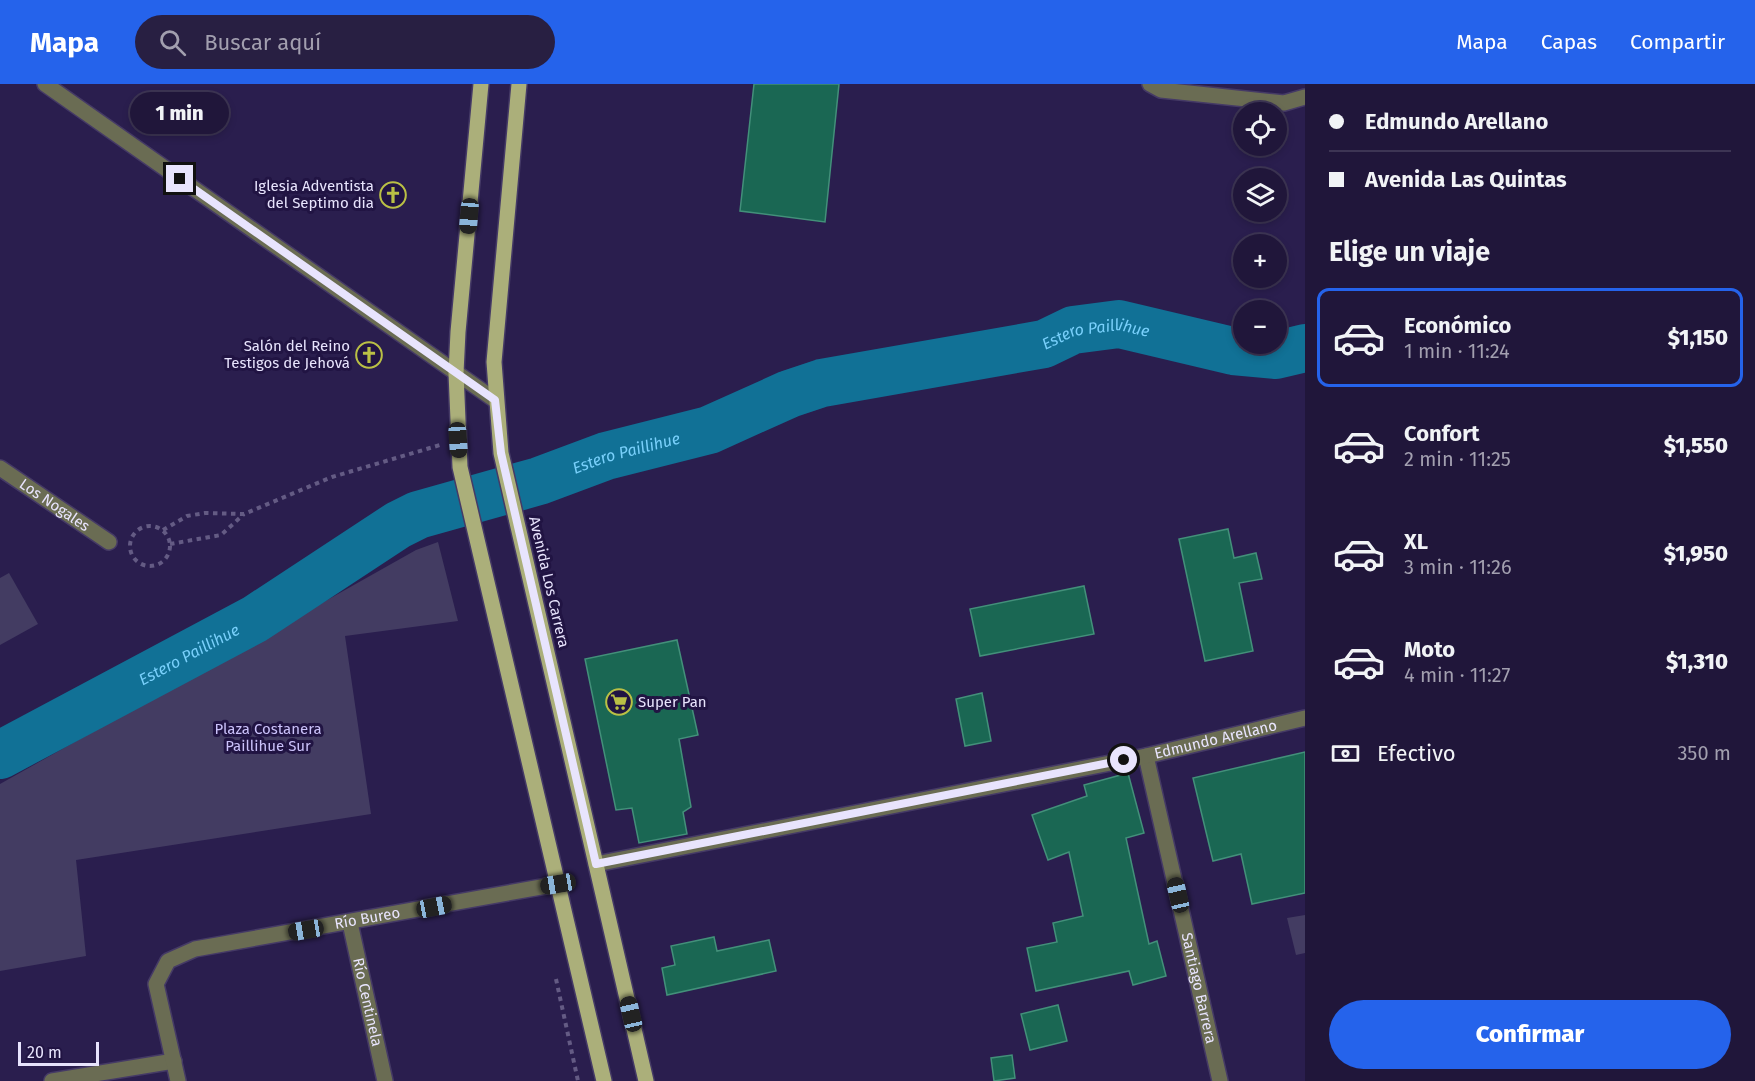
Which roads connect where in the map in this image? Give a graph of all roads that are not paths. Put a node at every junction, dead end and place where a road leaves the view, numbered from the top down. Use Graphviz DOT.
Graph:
graph roads {
  1 [pos="45,84"];
  2 [pos="481,84"];
  3 [pos="519,84"];
  4 [pos="1150,84"];
  5 [pos="1305,97"];
  6 [pos="456,373"];
  7 [pos="495,400"];
  8 [pos="0,468"];
  9 [pos="109,542"];
  10 [pos="1305,718"];
  11 [pos="1146,756"];
  12 [pos="596,864"];
  13 [pos="558,884"];
  14 [pos="350,923"];
  15 [pos="174,1061"];
  16 [pos="52,1081"];
  17 [pos="178,1081"];
  18 [pos="385,1081"];
  19 [pos="604,1081"];
  20 [pos="646,1081"];
  21 [pos="1220,1081"];
  1 -- 6 [label="street"];
  2 -- 6 [label="main road"];
  3 -- 7 [label="main road, Avenida Los Carrera"];
  4 -- 5 [label="street"];
  6 -- 7 [label="street"];
  6 -- 13 [label="main road"];
  7 -- 12 [label="main road, Avenida Los Carrera"];
  8 -- 9 [label="street, Los Nogales"];
  10 -- 11 [label="street, Edmundo Arellano"];
  11 -- 12 [label="street, Edmundo Arellano"];
  11 -- 21 [label="street, Santiago Barrera"];
  12 -- 20 [label="main road, Avenida Los Carrera"];
  13 -- 14 [label="street, Río Bureo"];
  13 -- 19 [label="main road"];
  14 -- 15 [label="street, Río Bureo"];
  14 -- 18 [label="street, Río Centinela"];
  15 -- 16 [label="street"];
  15 -- 17 [label="street"];
}
